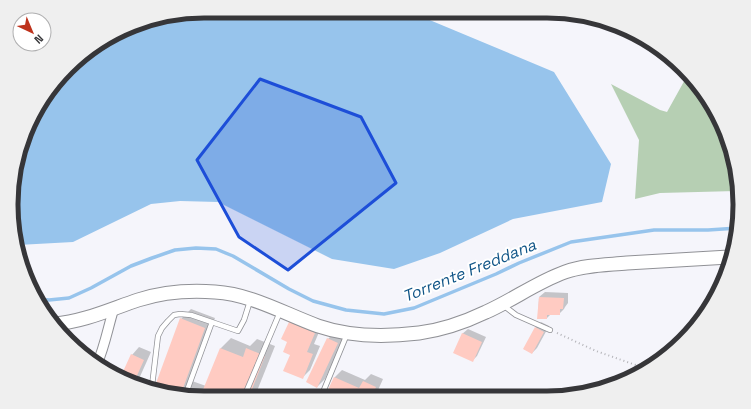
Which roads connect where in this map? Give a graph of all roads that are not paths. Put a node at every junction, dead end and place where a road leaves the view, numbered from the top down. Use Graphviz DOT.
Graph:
graph roads {
  1 [pos="725,257"];
  2 [pos="250,299"];
  3 [pos="501,304"];
  4 [pos="114,308"];
  5 [pos="280,311"];
  6 [pos="212,322"];
  7 [pos="61,323"];
  8 [pos="550,330"];
  9 [pos="347,333"];
  10 [pos="99,359"];
  11 [pos="152,384"];
  12 [pos="187,390"];
  13 [pos="247,391"];
  14 [pos="323,391"];
  1 -- 3 [label="main road"];
  2 -- 4 [label="main road"];
  2 -- 5 [label="main road"];
  2 -- 6 [label="lane"];
  3 -- 8 [label="lane"];
  3 -- 9 [label="main road"];
  4 -- 7 [label="main road"];
  4 -- 10 [label="street"];
  5 -- 9 [label="main road"];
  5 -- 13 [label="lane"];
  6 -- 11 [label="lane"];
  6 -- 12 [label="lane"];
  9 -- 14 [label="lane"];
}
